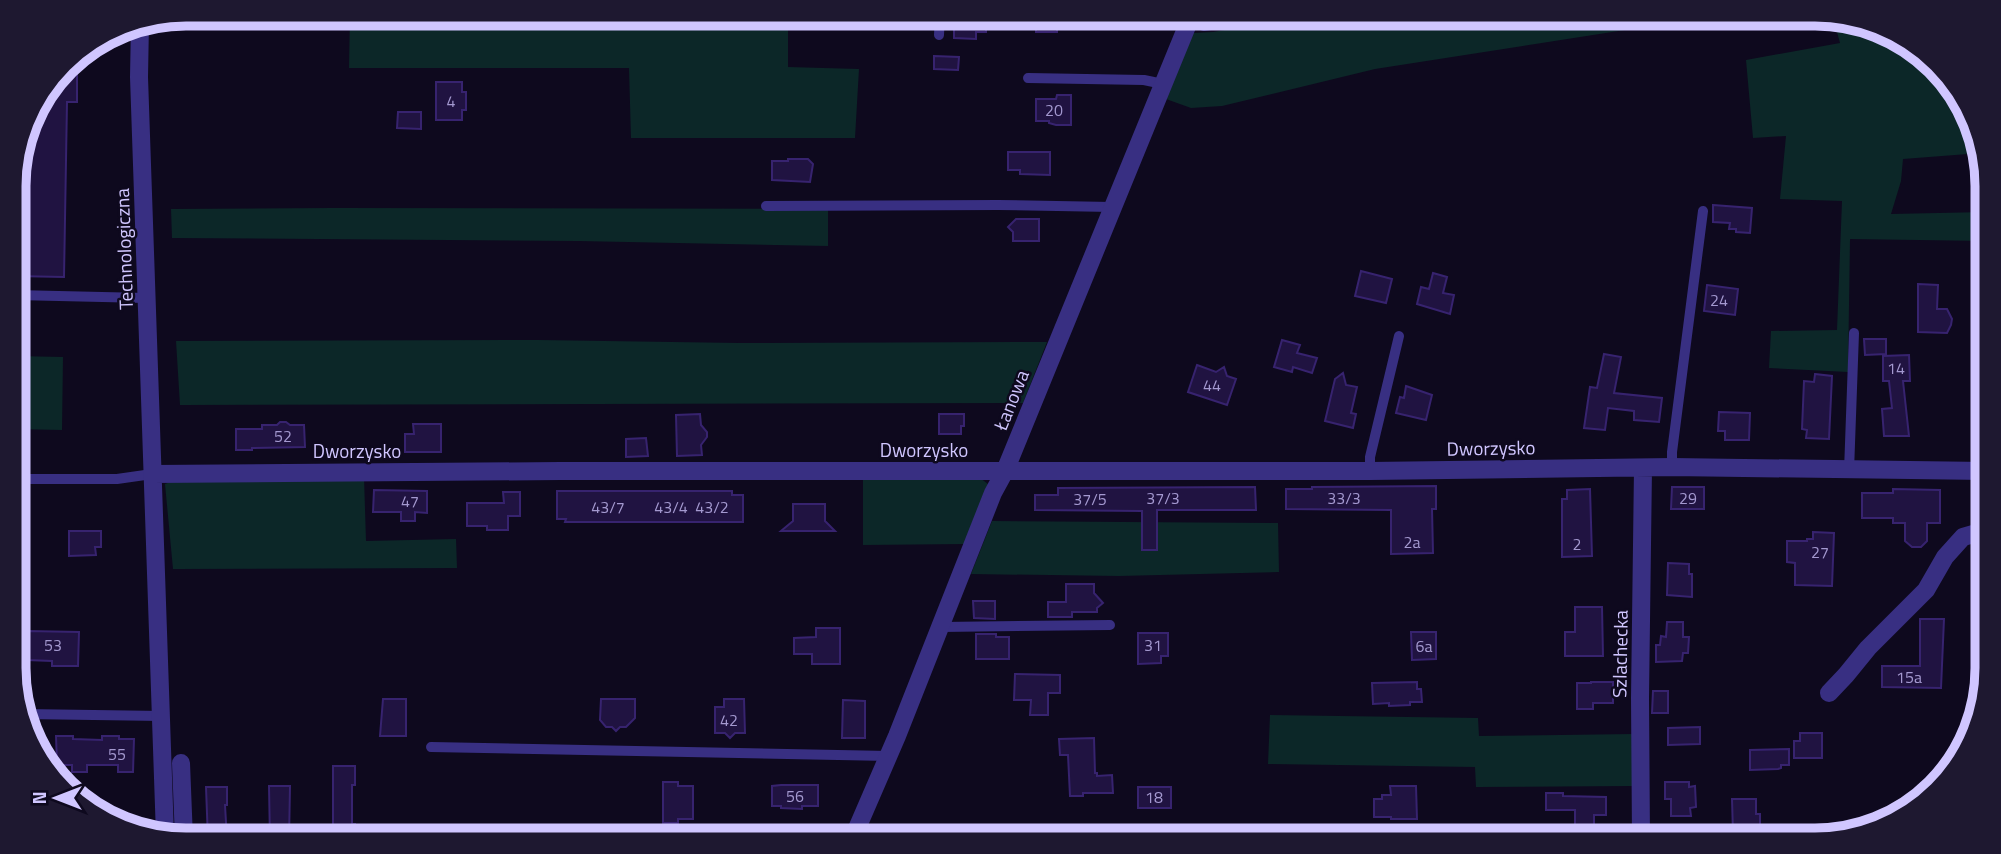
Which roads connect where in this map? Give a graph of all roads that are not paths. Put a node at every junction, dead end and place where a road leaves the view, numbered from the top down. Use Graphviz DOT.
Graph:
graph roads {
  1 [pos="939,26"];
  2 [pos="1186,26"];
  3 [pos="139,34"];
  4 [pos="939,35"];
  5 [pos="1028,78"];
  6 [pos="1163,84"];
  7 [pos="766,206"];
  8 [pos="1112,207"];
  9 [pos="1703,211"];
  10 [pos="27,295"];
  11 [pos="146,298"];
  12 [pos="1854,333"];
  13 [pos="1399,336"];
  14 [pos="1672,467"];
  15 [pos="1643,468"];
  16 [pos="1005,471"];
  17 [pos="1370,471"];
  18 [pos="1849,471"];
  19 [pos="1975,471"];
  20 [pos="152,474"];
  21 [pos="26,479"];
  22 [pos="1975,534"];
  23 [pos="1110,625"];
  24 [pos="941,627"];
  25 [pos="1829,693"];
  26 [pos="34,714"];
  27 [pos="162,716"];
  28 [pos="431,747"];
  29 [pos="889,755"];
  30 [pos="172,763"];
  31 [pos="166,826"];
  32 [pos="1641,827"];
  33 [pos="182,828"];
  34 [pos="858,828"];
  1 -- 4 [label="lane"];
  2 -- 6 [label="street, Łanowa"];
  3 -- 11 [label="street, Technologiczna"];
  5 -- 6 [label="lane"];
  6 -- 8 [label="street, Łanowa"];
  7 -- 8 [label="lane"];
  8 -- 16 [label="street, Łanowa"];
  9 -- 14 [label="lane"];
  10 -- 11 [label="lane"];
  11 -- 20 [label="street, Technologiczna"];
  12 -- 18 [label="lane"];
  13 -- 17 [label="lane"];
  14 -- 15 [label="street, Dworzysko"];
  14 -- 18 [label="street, Dworzysko"];
  15 -- 17 [label="street, Dworzysko"];
  15 -- 32 [label="street, Szlachecka"];
  16 -- 17 [label="street, Dworzysko"];
  16 -- 20 [label="street, Dworzysko"];
  16 -- 24 [label="street, Łanowa"];
  18 -- 19 [label="street, Dworzysko"];
  20 -- 21 [label="lane"];
  20 -- 27 [label="street"];
  22 -- 25 [label="street"];
  23 -- 24 [label="lane"];
  24 -- 29 [label="street, Łanowa"];
  26 -- 27 [label="lane"];
  27 -- 30 [label="street"];
  28 -- 29 [label="lane"];
  29 -- 34 [label="street, Łanowa"];
  30 -- 31 [label="street"];
  30 -- 33 [label="street"];
}
